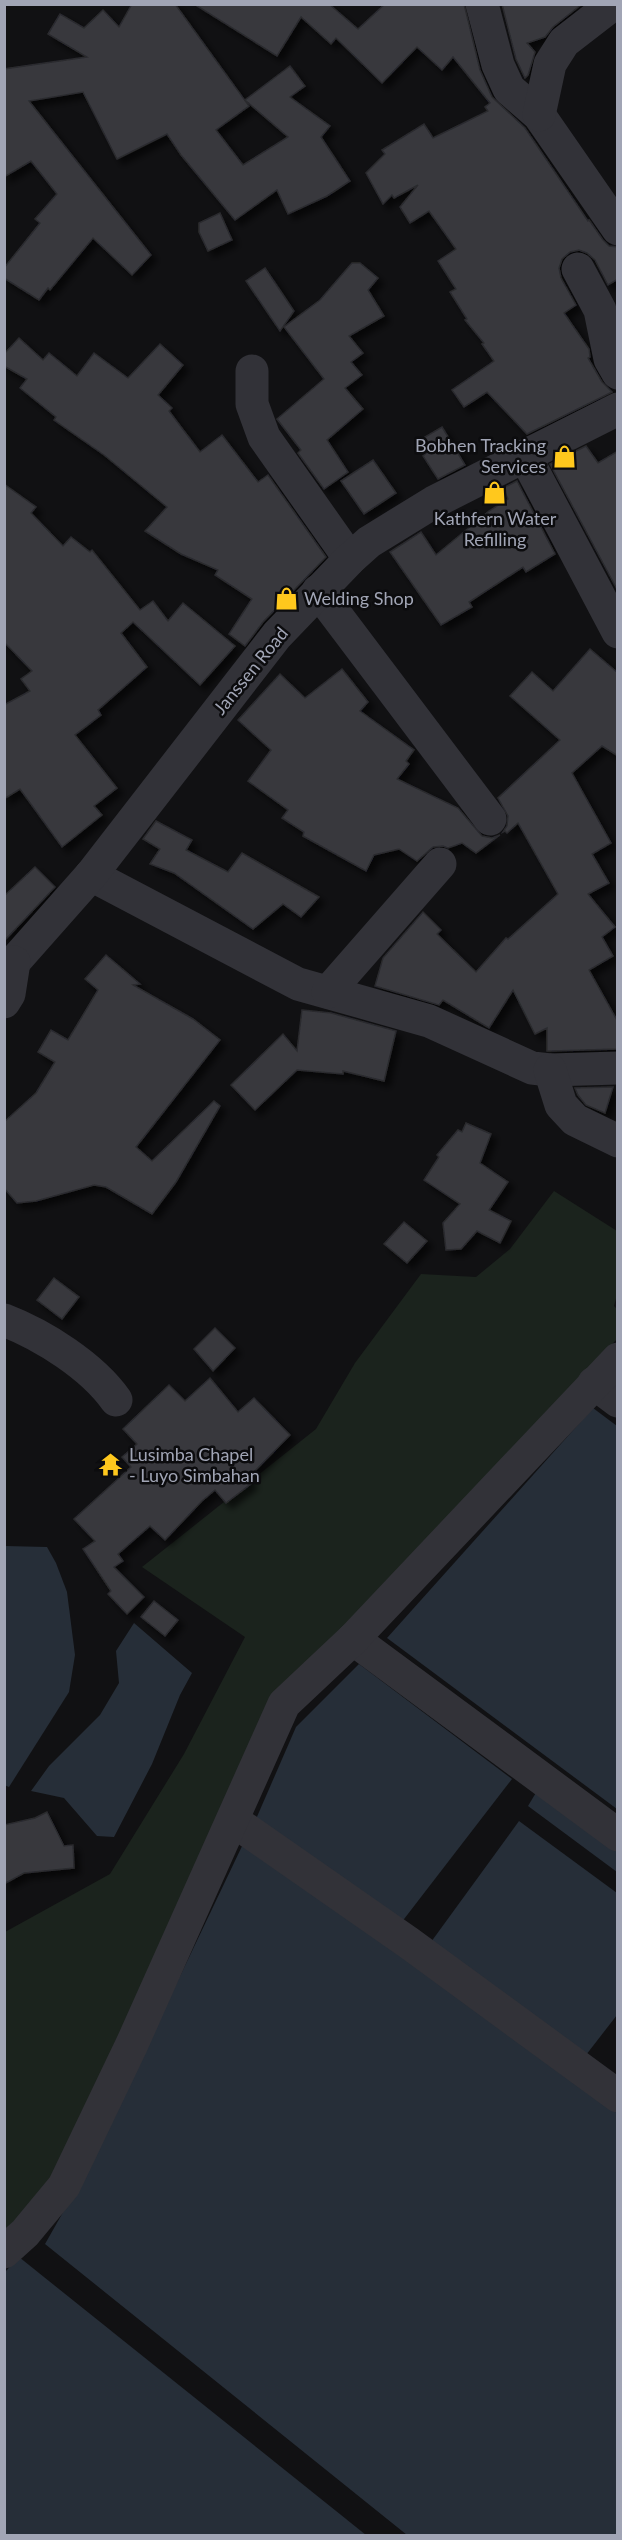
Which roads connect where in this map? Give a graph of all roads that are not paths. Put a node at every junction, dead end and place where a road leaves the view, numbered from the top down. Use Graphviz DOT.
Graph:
graph roads {
  1 [pos="482,4"];
  2 [pos="613,4"];
  3 [pos="539,115"];
  4 [pos="618,229"];
  5 [pos="578,268"];
  6 [pos="252,372"];
  7 [pos="618,373"];
  8 [pos="618,409"];
  9 [pos="525,456"];
  10 [pos="350,559"];
  11 [pos="318,591"];
  12 [pos="618,632"];
  13 [pos="490,819"];
  14 [pos="440,864"];
  15 [pos="91,875"];
  16 [pos="9,963"];
  17 [pos="328,992"];
  18 [pos="4,1002"];
  19 [pos="618,1068"];
  20 [pos="550,1070"];
  21 [pos="618,1141"];
  22 [pos="4,1320"];
  23 [pos="618,1359"];
  24 [pos="606,1392"];
  25 [pos="116,1400"];
  26 [pos="353,1639"];
  27 [pos="234,1821"];
  28 [pos="618,1835"];
  29 [pos="618,2096"];
  30 [pos="4,2252"];
  1 -- 3 [label="street"];
  2 -- 3 [label="street"];
  3 -- 4 [label="street"];
  5 -- 7 [label="street"];
  6 -- 10 [label="street"];
  8 -- 9 [label="street, Janssen Road"];
  9 -- 10 [label="street, Janssen Road"];
  9 -- 12 [label="street"];
  10 -- 11 [label="street, Janssen Road"];
  11 -- 13 [label="street"];
  11 -- 15 [label="street, Janssen Road"];
  14 -- 17 [label="street"];
  15 -- 16 [label="street, Janssen Road"];
  15 -- 17 [label="street"];
  16 -- 18 [label="street"];
  17 -- 20 [label="street"];
  19 -- 20 [label="street"];
  20 -- 21 [label="street"];
  22 -- 25 [label="street"];
  23 -- 24 [label="street"];
  24 -- 26 [label="street"];
  26 -- 27 [label="street"];
  26 -- 28 [label="street"];
  27 -- 29 [label="street"];
  27 -- 30 [label="street"];
}
